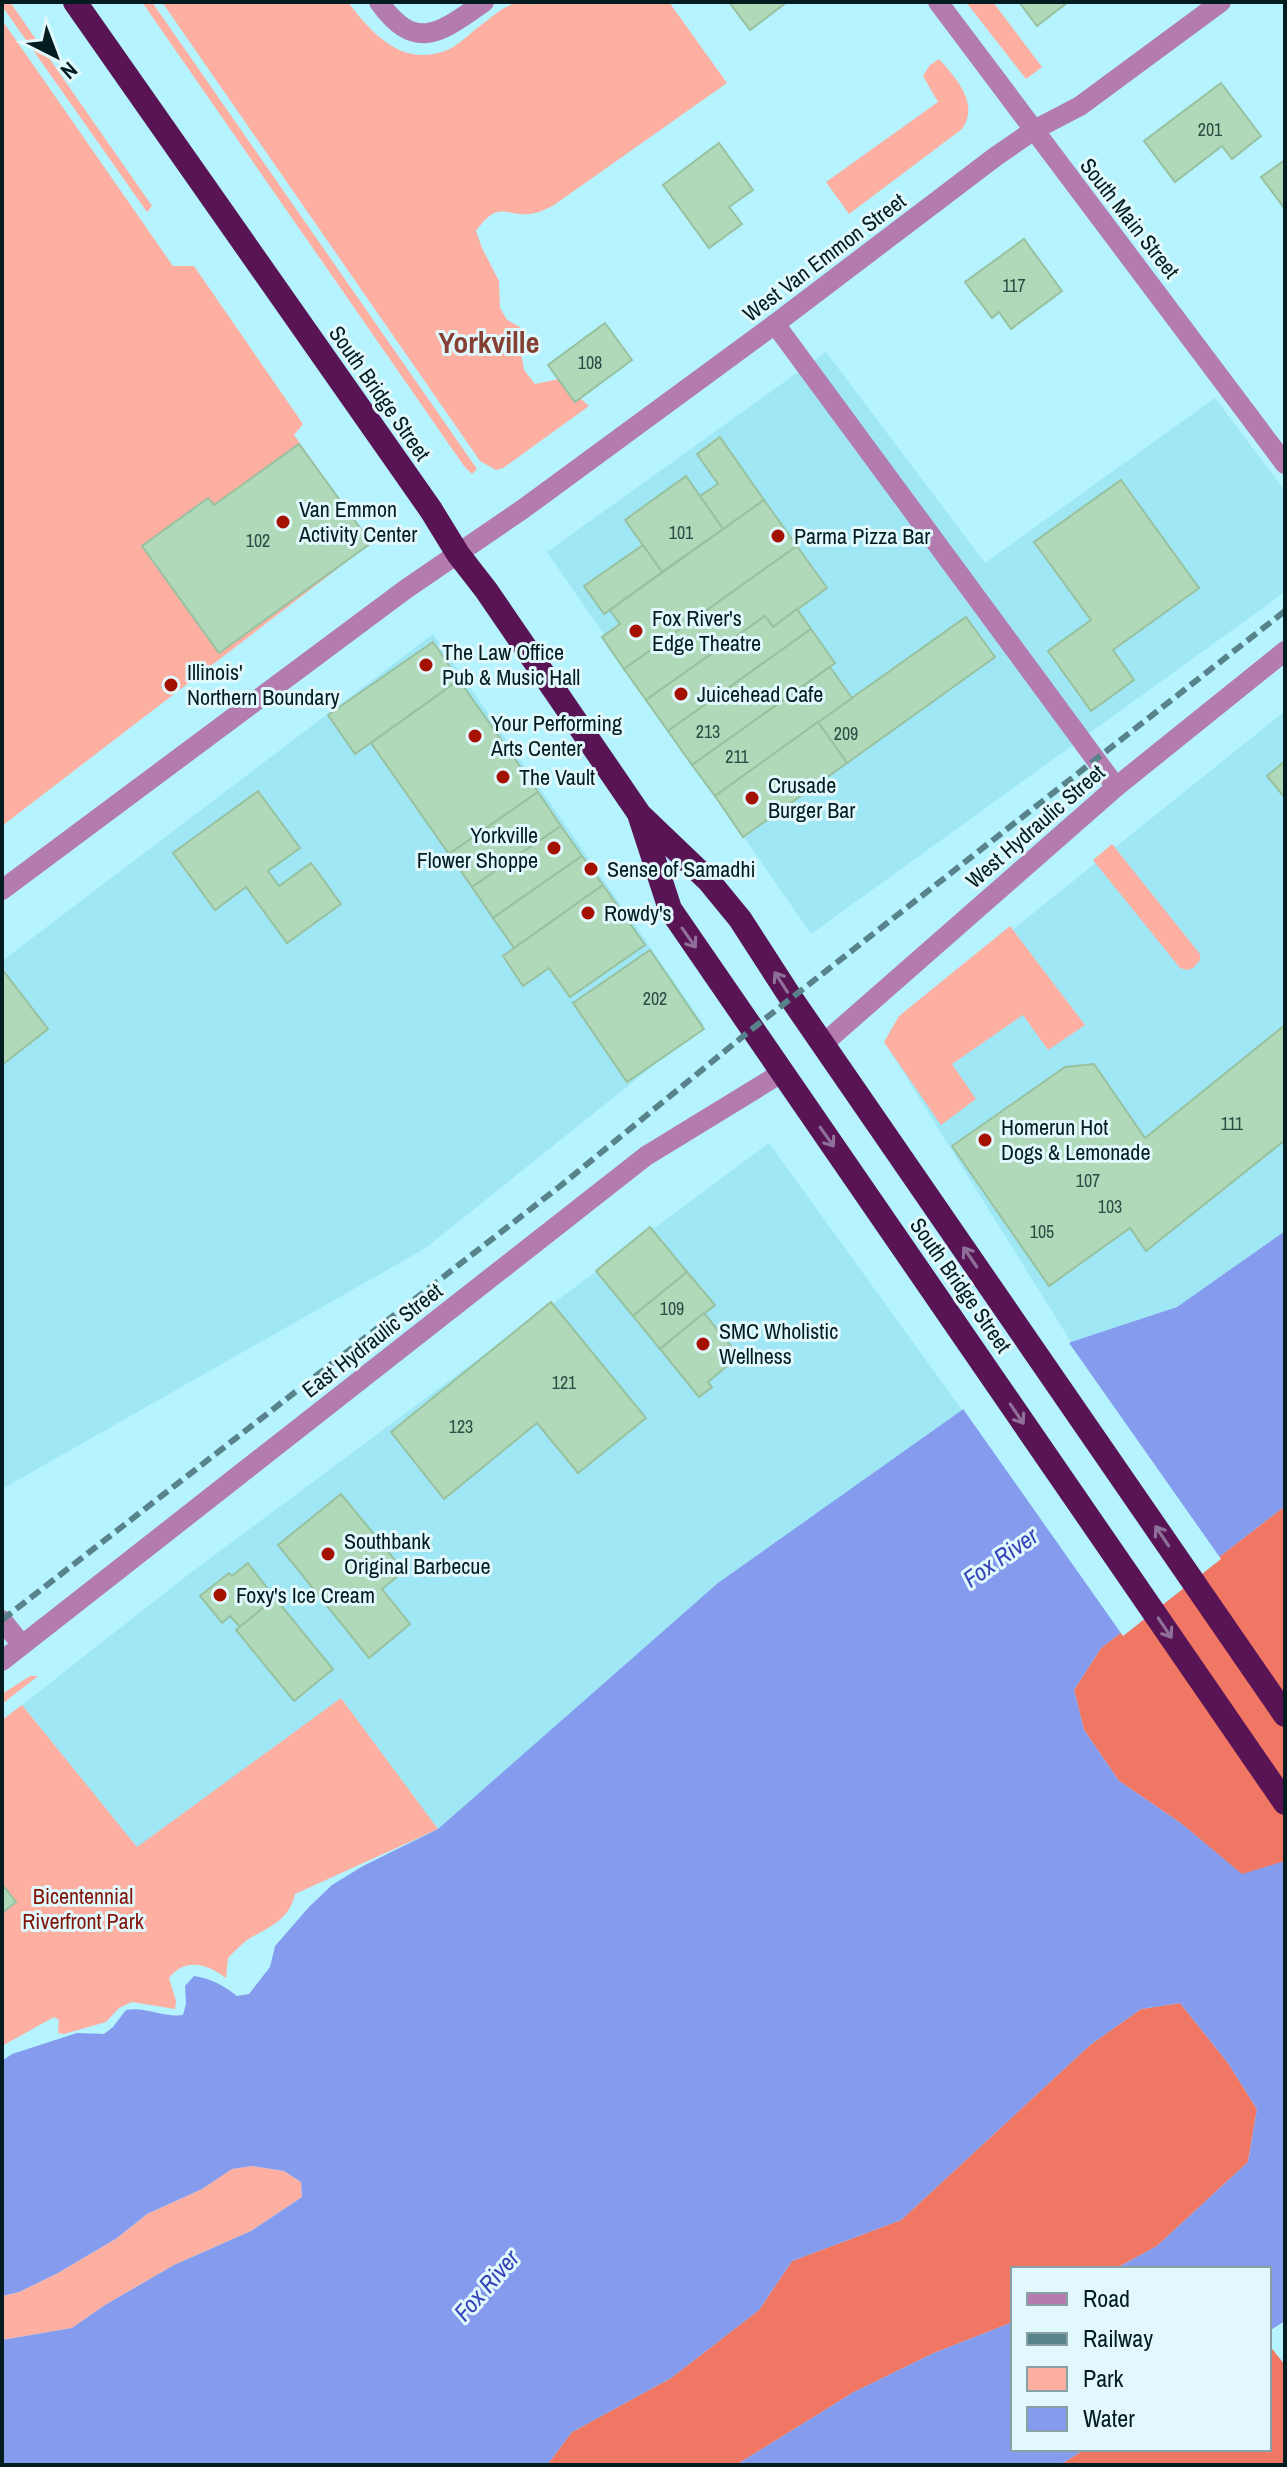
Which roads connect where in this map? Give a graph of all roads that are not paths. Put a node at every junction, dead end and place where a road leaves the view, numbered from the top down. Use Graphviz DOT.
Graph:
graph roads {
  1 [pos="75,2"];
  2 [pos="379,2"];
  3 [pos="484,2"];
  4 [pos="938,2"];
  5 [pos="1221,2"];
  6 [pos="1034,130"];
  7 [pos="775,324"];
  8 [pos="1285,464"];
  9 [pos="458,554"];
  10 [pos="1285,651"];
  11 [pos="1116,787"];
  12 [pos="640,815"];
  13 [pos="2,890"];
  14 [pos="823,1044"];
  15 [pos="783,1072"];
  16 [pos="2,1620"];
  17 [pos="22,1645"];
  18 [pos="2,1661"];
  19 [pos="1285,1715"];
  20 [pos="1285,1803"];
  1 -- 9 [label="highway, South Bridge Street"];
  2 -- 3 [label="street"];
  4 -- 6 [label="street, South Main Street"];
  5 -- 6 [label="street, West Van Emmon Street"];
  6 -- 7 [label="street, West Van Emmon Street"];
  6 -- 8 [label="street, South Main Street"];
  7 -- 9 [label="street, West Van Emmon Street"];
  7 -- 11 [label="street"];
  9 -- 12 [label="highway, South Bridge Street"];
  9 -- 13 [label="street, West Van Emmon Street"];
  10 -- 11 [label="street, West Hydraulic Street"];
  11 -- 14 [label="street, West Hydraulic Street"];
  14 -- 12 [label="highway, South Bridge Street, one-way"];
  12 -- 15 [label="highway, South Bridge Street, one-way"];
  19 -- 14 [label="highway, South Bridge Street, one-way"];
  15 -- 17 [label="street, East Hydraulic Street"];
  15 -- 20 [label="highway, South Bridge Street, one-way"];
  16 -- 17 [label="street"];
  17 -- 18 [label="street, East Hydraulic Street"];
}
